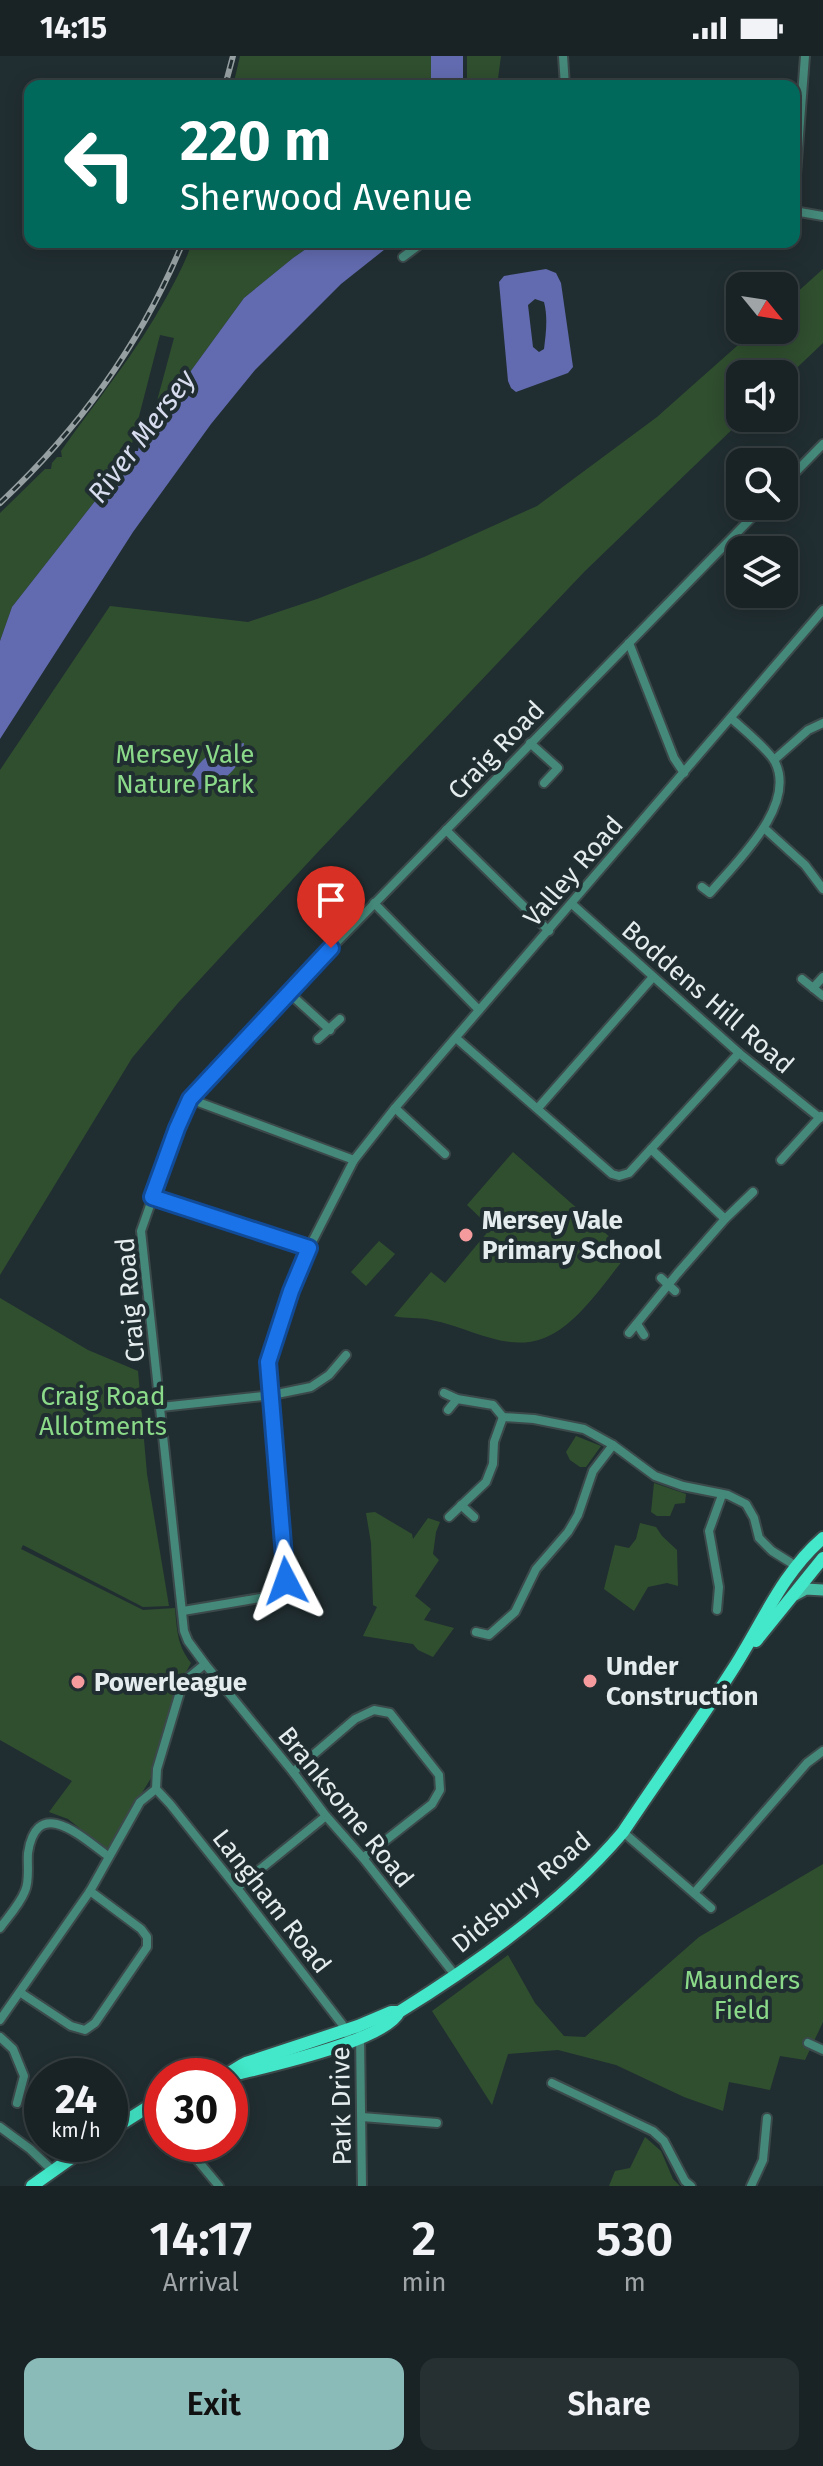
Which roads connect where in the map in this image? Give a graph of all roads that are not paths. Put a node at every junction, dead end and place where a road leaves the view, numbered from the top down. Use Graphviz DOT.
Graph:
graph roads {
  1 [pos="563,56"];
  2 [pos="805,56"];
  3 [pos="565,80"];
  4 [pos="800,122"];
  5 [pos="800,212"];
  6 [pos="823,216"];
  7 [pos="415,248"];
  8 [pos="403,257"];
  9 [pos="823,445"];
  10 [pos="798,470"];
  11 [pos="749,520"];
  12 [pos="823,610"];
  13 [pos="629,643"];
  14 [pos="731,718"];
  15 [pos="823,723"];
  16 [pos="530,743"];
  17 [pos="774,760"];
  18 [pos="684,773"];
  19 [pos="544,783"];
  20 [pos="764,828"];
  21 [pos="446,830"];
  22 [pos="823,889"];
  23 [pos="706,890"];
  24 [pos="374,903"];
  25 [pos="572,904"];
  26 [pos="549,931"];
  27 [pos="653,977"];
  28 [pos="823,977"];
  29 [pos="802,979"];
  30 [pos="813,988"];
  31 [pos="288,992"];
  32 [pos="823,996"];
  33 [pos="479,1010"];
  34 [pos="340,1019"];
  35 [pos="330,1030"];
  36 [pos="456,1038"];
  37 [pos="318,1039"];
  38 [pos="739,1053"];
  39 [pos="190,1099"];
  40 [pos="395,1108"];
  41 [pos="538,1108"];
  42 [pos="821,1116"];
  43 [pos="651,1149"];
  44 [pos="445,1154"];
  45 [pos="781,1159"];
  46 [pos="354,1160"];
  47 [pos="753,1193"];
  48 [pos="152,1197"];
  49 [pos="725,1219"];
  50 [pos="309,1248"];
  51 [pos="637,1324"];
  52 [pos="629,1333"];
  53 [pos="644,1335"];
  54 [pos="346,1355"];
  55 [pos="444,1393"];
  56 [pos="272,1395"];
  57 [pos="457,1399"];
  58 [pos="161,1407"];
  59 [pos="448,1410"];
  60 [pos="503,1417"];
  61 [pos="613,1445"];
  62 [pos="722,1495"];
  63 [pos="461,1505"];
  64 [pos="449,1517"];
  65 [pos="474,1517"];
  66 [pos="823,1538"];
  67 [pos="823,1558"];
  68 [pos="796,1566"];
  69 [pos="811,1574"];
  70 [pos="823,1584"];
  71 [pos="823,1590"];
  72 [pos="795,1595"];
  73 [pos="717,1610"];
  74 [pos="183,1611"];
  75 [pos="476,1632"];
  76 [pos="489,1635"];
  77 [pos="491,1648"];
  78 [pos="205,1664"];
  79 [pos="734,1668"];
  80 [pos="823,1751"];
  81 [pos="293,1772"];
  82 [pos="156,1789"];
  83 [pos="326,1816"];
  84 [pos="623,1832"];
  85 [pos="108,1856"];
  86 [pos="363,1858"];
  87 [pos="237,1888"];
  88 [pos="90,1891"];
  89 [pos="694,1893"];
  90 [pos="711,1908"];
  91 [pos="0,1928"];
  92 [pos="455,1975"];
  93 [pos="21,1993"];
  94 [pos="0,2020"];
  95 [pos="353,2034"];
  96 [pos="0,2037"];
  97 [pos="808,2043"];
  98 [pos="823,2050"];
  99 [pos="248,2062"];
  100 [pos="552,2083"];
  101 [pos="17,2103"];
  102 [pos="362,2117"];
  103 [pos="767,2118"];
  104 [pos="437,2123"];
  105 [pos="0,2127"];
  106 [pos="767,2137"];
  107 [pos="780,2139"];
  108 [pos="68,2162"];
  109 [pos="199,2162"];
  110 [pos="43,2181"];
  111 [pos="219,2186"];
  112 [pos="362,2186"];
  113 [pos="691,2186"];
  114 [pos="751,2186"];
  1 -- 3 [label="street"];
  2 -- 4 [label="street"];
  5 -- 6 [label="street"];
  7 -- 8 [label="street"];
  9 -- 10 [label="street"];
  11 -- 13 [label="street, Craig Road"];
  12 -- 14 [label="street, Valley Road"];
  13 -- 16 [label="street, Craig Road"];
  13 -- 18 [label="street"];
  14 -- 17 [label="street"];
  14 -- 18 [label="street, Valley Road"];
  15 -- 17 [label="street"];
  16 -- 19 [label="street"];
  16 -- 21 [label="street, Craig Road"];
  17 -- 20 [label="street"];
  18 -- 25 [label="street, Valley Road"];
  20 -- 22 [label="street"];
  20 -- 23 [label="street"];
  21 -- 24 [label="street, Craig Road"];
  21 -- 26 [label="street"];
  24 -- 31 [label="street, Craig Road"];
  24 -- 33 [label="street"];
  25 -- 26 [label="street, Valley Road"];
  25 -- 27 [label="street, Boddens Hill Road"];
  26 -- 33 [label="street, Valley Road"];
  27 -- 38 [label="street, Boddens Hill Road"];
  27 -- 41 [label="street"];
  28 -- 30 [label="street"];
  29 -- 30 [label="street"];
  30 -- 32 [label="street"];
  31 -- 35 [label="street"];
  31 -- 39 [label="street, Craig Road"];
  33 -- 36 [label="street, Valley Road"];
  34 -- 35 [label="street"];
  35 -- 37 [label="street"];
  36 -- 40 [label="street, Valley Road"];
  36 -- 41 [label="street"];
  38 -- 42 [label="street, Boddens Hill Road"];
  38 -- 43 [label="street"];
  39 -- 46 [label="street"];
  39 -- 48 [label="street, Craig Road"];
  40 -- 44 [label="street"];
  40 -- 46 [label="street, Valley Road"];
  41 -- 43 [label="street"];
  42 -- 45 [label="street, Boddens Hill Road"];
  43 -- 49 [label="street"];
  46 -- 50 [label="street, Valley Road"];
  47 -- 49 [label="street"];
  48 -- 50 [label="street"];
  48 -- 58 [label="street, Craig Road"];
  49 -- 51 [label="street"];
  50 -- 56 [label="street, Valley Road"];
  51 -- 52 [label="street"];
  51 -- 53 [label="street"];
  54 -- 56 [label="street"];
  55 -- 57 [label="street"];
  56 -- 58 [label="street"];
  56 -- 74 [label="street, Valley Road"];
  57 -- 59 [label="street"];
  57 -- 60 [label="street"];
  58 -- 74 [label="street, Craig Road"];
  60 -- 61 [label="street"];
  60 -- 63 [label="street"];
  61 -- 62 [label="street"];
  61 -- 76 [label="street"];
  62 -- 68 [label="street"];
  62 -- 73 [label="street"];
  63 -- 64 [label="street"];
  63 -- 65 [label="street"];
  66 -- 68 [label="main road, Didsbury Road"];
  67 -- 69 [label="main road, Didsbury Road"];
  68 -- 69 [label="main road"];
  68 -- 79 [label="main road, Didsbury Road"];
  69 -- 70 [label="main road"];
  69 -- 72 [label="main road, Didsbury Road"];
  71 -- 72 [label="main road"];
  72 -- 79 [label="main road, Didsbury Road"];
  74 -- 78 [label="street, Craig Road"];
  75 -- 76 [label="street"];
  76 -- 77 [label="street"];
  78 -- 81 [label="street, Branksome Road"];
  78 -- 82 [label="street"];
  79 -- 84 [label="main road, Didsbury Road"];
  80 -- 89 [label="street"];
  81 -- 83 [label="street, Branksome Road"];
  81 -- 86 [label="street"];
  82 -- 85 [label="street"];
  82 -- 87 [label="street, Langham Road"];
  83 -- 86 [label="street, Branksome Road"];
  83 -- 87 [label="street"];
  84 -- 89 [label="street"];
  84 -- 92 [label="main road, Didsbury Road"];
  85 -- 88 [label="street"];
  85 -- 91 [label="street"];
  86 -- 92 [label="street, Branksome Road"];
  87 -- 95 [label="street, Langham Road"];
  88 -- 93 [label="street"];
  88 -- 93 [label="street"];
  89 -- 90 [label="street"];
  92 -- 95 [label="main road, Didsbury Road"];
  93 -- 94 [label="street"];
  95 -- 99 [label="main road, Didsbury Road"];
  95 -- 102 [label="street, Park Drive"];
  96 -- 101 [label="street"];
  97 -- 98 [label="street"];
  100 -- 113 [label="street"];
  102 -- 104 [label="street"];
  102 -- 112 [label="street, Park Drive"];
  103 -- 106 [label="street"];
  105 -- 110 [label="street"];
  106 -- 107 [label="street"];
  106 -- 114 [label="street"];
  108 -- 110 [label="main road"];
  109 -- 111 [label="street"];
}
